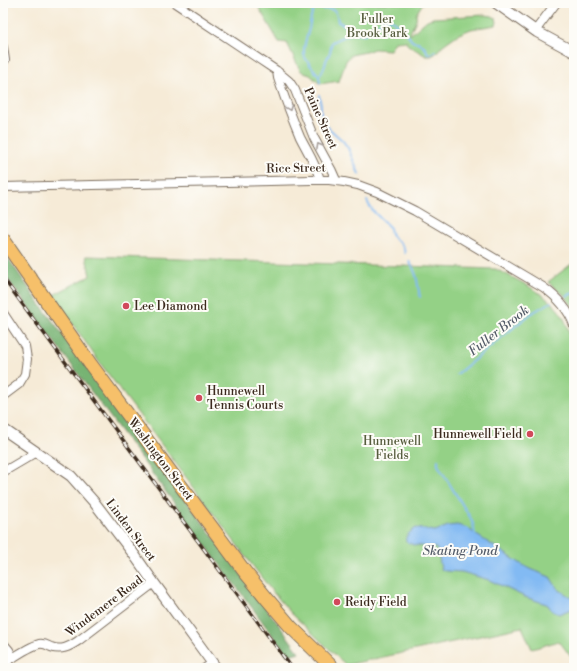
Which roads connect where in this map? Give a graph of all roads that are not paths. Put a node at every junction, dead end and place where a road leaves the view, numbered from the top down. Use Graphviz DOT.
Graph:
graph roads {
  1 [pos="175,3"];
  2 [pos="496,3"];
  3 [pos="556,3"];
  4 [pos="536,31"];
  5 [pos="3,47"];
  6 [pos="574,52"];
  7 [pos="4,60"];
  8 [pos="277,71"];
  9 [pos="320,180"];
  10 [pos="336,180"];
  11 [pos="3,187"];
  12 [pos="3,239"];
  13 [pos="3,313"];
  14 [pos="574,325"];
  15 [pos="3,396"];
  16 [pos="3,429"];
  17 [pos="37,452"];
  18 [pos="3,472"];
  19 [pos="154,583"];
  20 [pos="3,643"];
  21 [pos="13,658"];
  22 [pos="3,664"];
  23 [pos="211,667"];
  24 [pos="333,668"];
  1 -- 8 [label="street, Paine Street"];
  2 -- 4 [label="street"];
  3 -- 4 [label="street"];
  4 -- 6 [label="street"];
  5 -- 7 [label="street"];
  8 -- 9 [label="street, Paine Street, one-way"];
  10 -- 8 [label="street, Paine Street, one-way"];
  9 -- 10 [label="street, Rice Street"];
  9 -- 11 [label="street, Rice Street"];
  10 -- 14 [label="street, Rice Street"];
  12 -- 24 [label="main road, Washington Street"];
  13 -- 15 [label="street"];
  16 -- 17 [label="street, Linden Street"];
  17 -- 18 [label="street"];
  17 -- 19 [label="street, Linden Street"];
  19 -- 21 [label="street, Windemere Road"];
  19 -- 23 [label="street, Linden Street"];
  20 -- 21 [label="street"];
  21 -- 22 [label="street, Windemere Road"];
}
